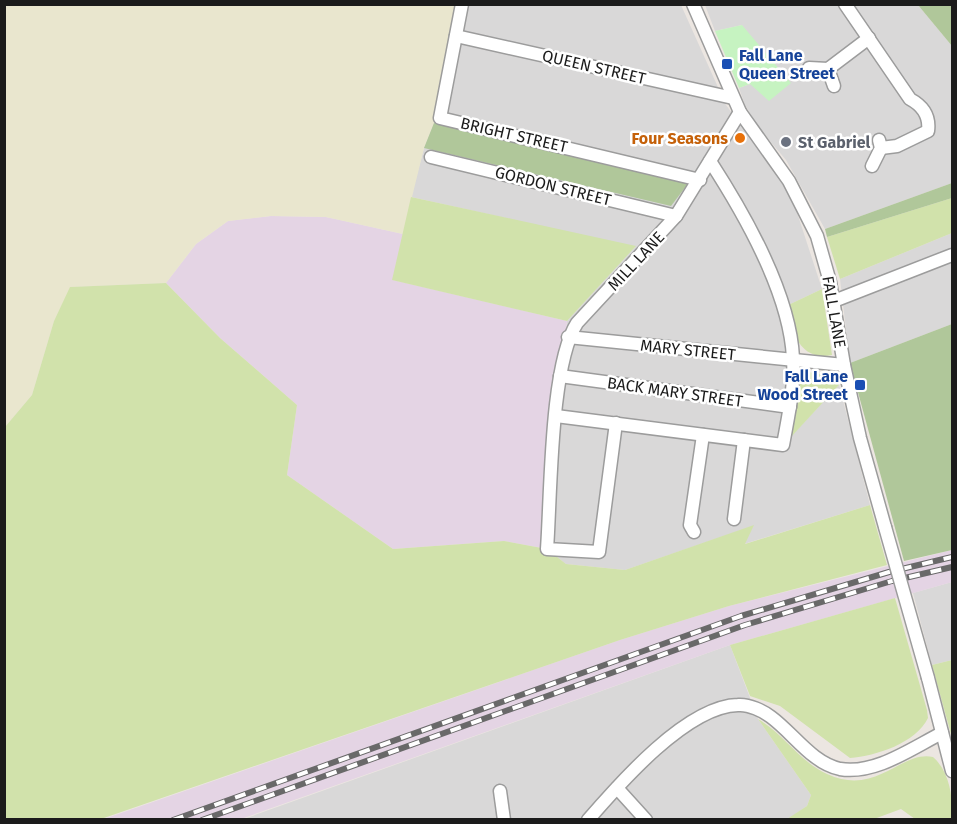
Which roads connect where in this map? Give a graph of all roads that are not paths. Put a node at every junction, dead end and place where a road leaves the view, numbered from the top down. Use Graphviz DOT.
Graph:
graph roads {
  1 [pos="462,4"];
  2 [pos="693,4"];
  3 [pos="845,4"];
  4 [pos="456,36"];
  5 [pos="868,38"];
  6 [pos="810,68"];
  7 [pos="828,69"];
  8 [pos="834,86"];
  9 [pos="733,98"];
  10 [pos="740,112"];
  11 [pos="927,131"];
  12 [pos="938,139"];
  13 [pos="431,157"];
  14 [pos="710,161"];
  15 [pos="872,166"];
  16 [pos="700,180"];
  17 [pos="676,216"];
  18 [pos="952,255"];
  19 [pos="834,301"];
  20 [pos="568,337"];
  21 [pos="794,361"];
  22 [pos="844,365"];
  23 [pos="560,376"];
  24 [pos="790,407"];
  25 [pos="556,416"];
  26 [pos="616,423"];
  27 [pos="703,435"];
  28 [pos="744,440"];
  29 [pos="734,519"];
  30 [pos="694,532"];
  31 [pos="942,734"];
  32 [pos="952,771"];
  33 [pos="617,788"];
  34 [pos="500,791"];
  35 [pos="504,819"];
  36 [pos="588,819"];
  37 [pos="645,819"];
  1 -- 4 [label="street, BRIGHT STREET"];
  2 -- 9 [label="street, FALL LANE"];
  3 -- 5 [label="street"];
  4 -- 9 [label="street, QUEEN STREET"];
  4 -- 16 [label="street, BRIGHT STREET"];
  5 -- 7 [label="street"];
  5 -- 11 [label="street"];
  6 -- 7 [label="street"];
  7 -- 8 [label="street"];
  9 -- 10 [label="street, FALL LANE"];
  10 -- 14 [label="street, MILL LANE"];
  10 -- 19 [label="street, FALL LANE"];
  11 -- 12 [label="street"];
  11 -- 15 [label="street"];
  13 -- 17 [label="street, GORDON STREET"];
  14 -- 16 [label="street, MILL LANE"];
  14 -- 21 [label="street"];
  16 -- 17 [label="street, MILL LANE"];
  17 -- 20 [label="street, MILL LANE"];
  18 -- 19 [label="street"];
  19 -- 22 [label="street, FALL LANE"];
  20 -- 21 [label="street, MARY STREET"];
  20 -- 23 [label="street, MILL LANE"];
  21 -- 22 [label="street, MARY STREET"];
  21 -- 24 [label="street"];
  22 -- 31 [label="street, FALL LANE, bridge"];
  23 -- 24 [label="street, BACK MARY STREET"];
  23 -- 25 [label="street, MILL LANE"];
  24 -- 28 [label="street"];
  25 -- 26 [label="street"];
  25 -- 26 [label="street, MILL LANE"];
  26 -- 27 [label="street"];
  27 -- 28 [label="street"];
  27 -- 30 [label="street"];
  28 -- 29 [label="street"];
  31 -- 32 [label="street, FALL LANE"];
  31 -- 33 [label="street"];
  33 -- 36 [label="street"];
  33 -- 37 [label="street"];
  34 -- 35 [label="street"];
}
